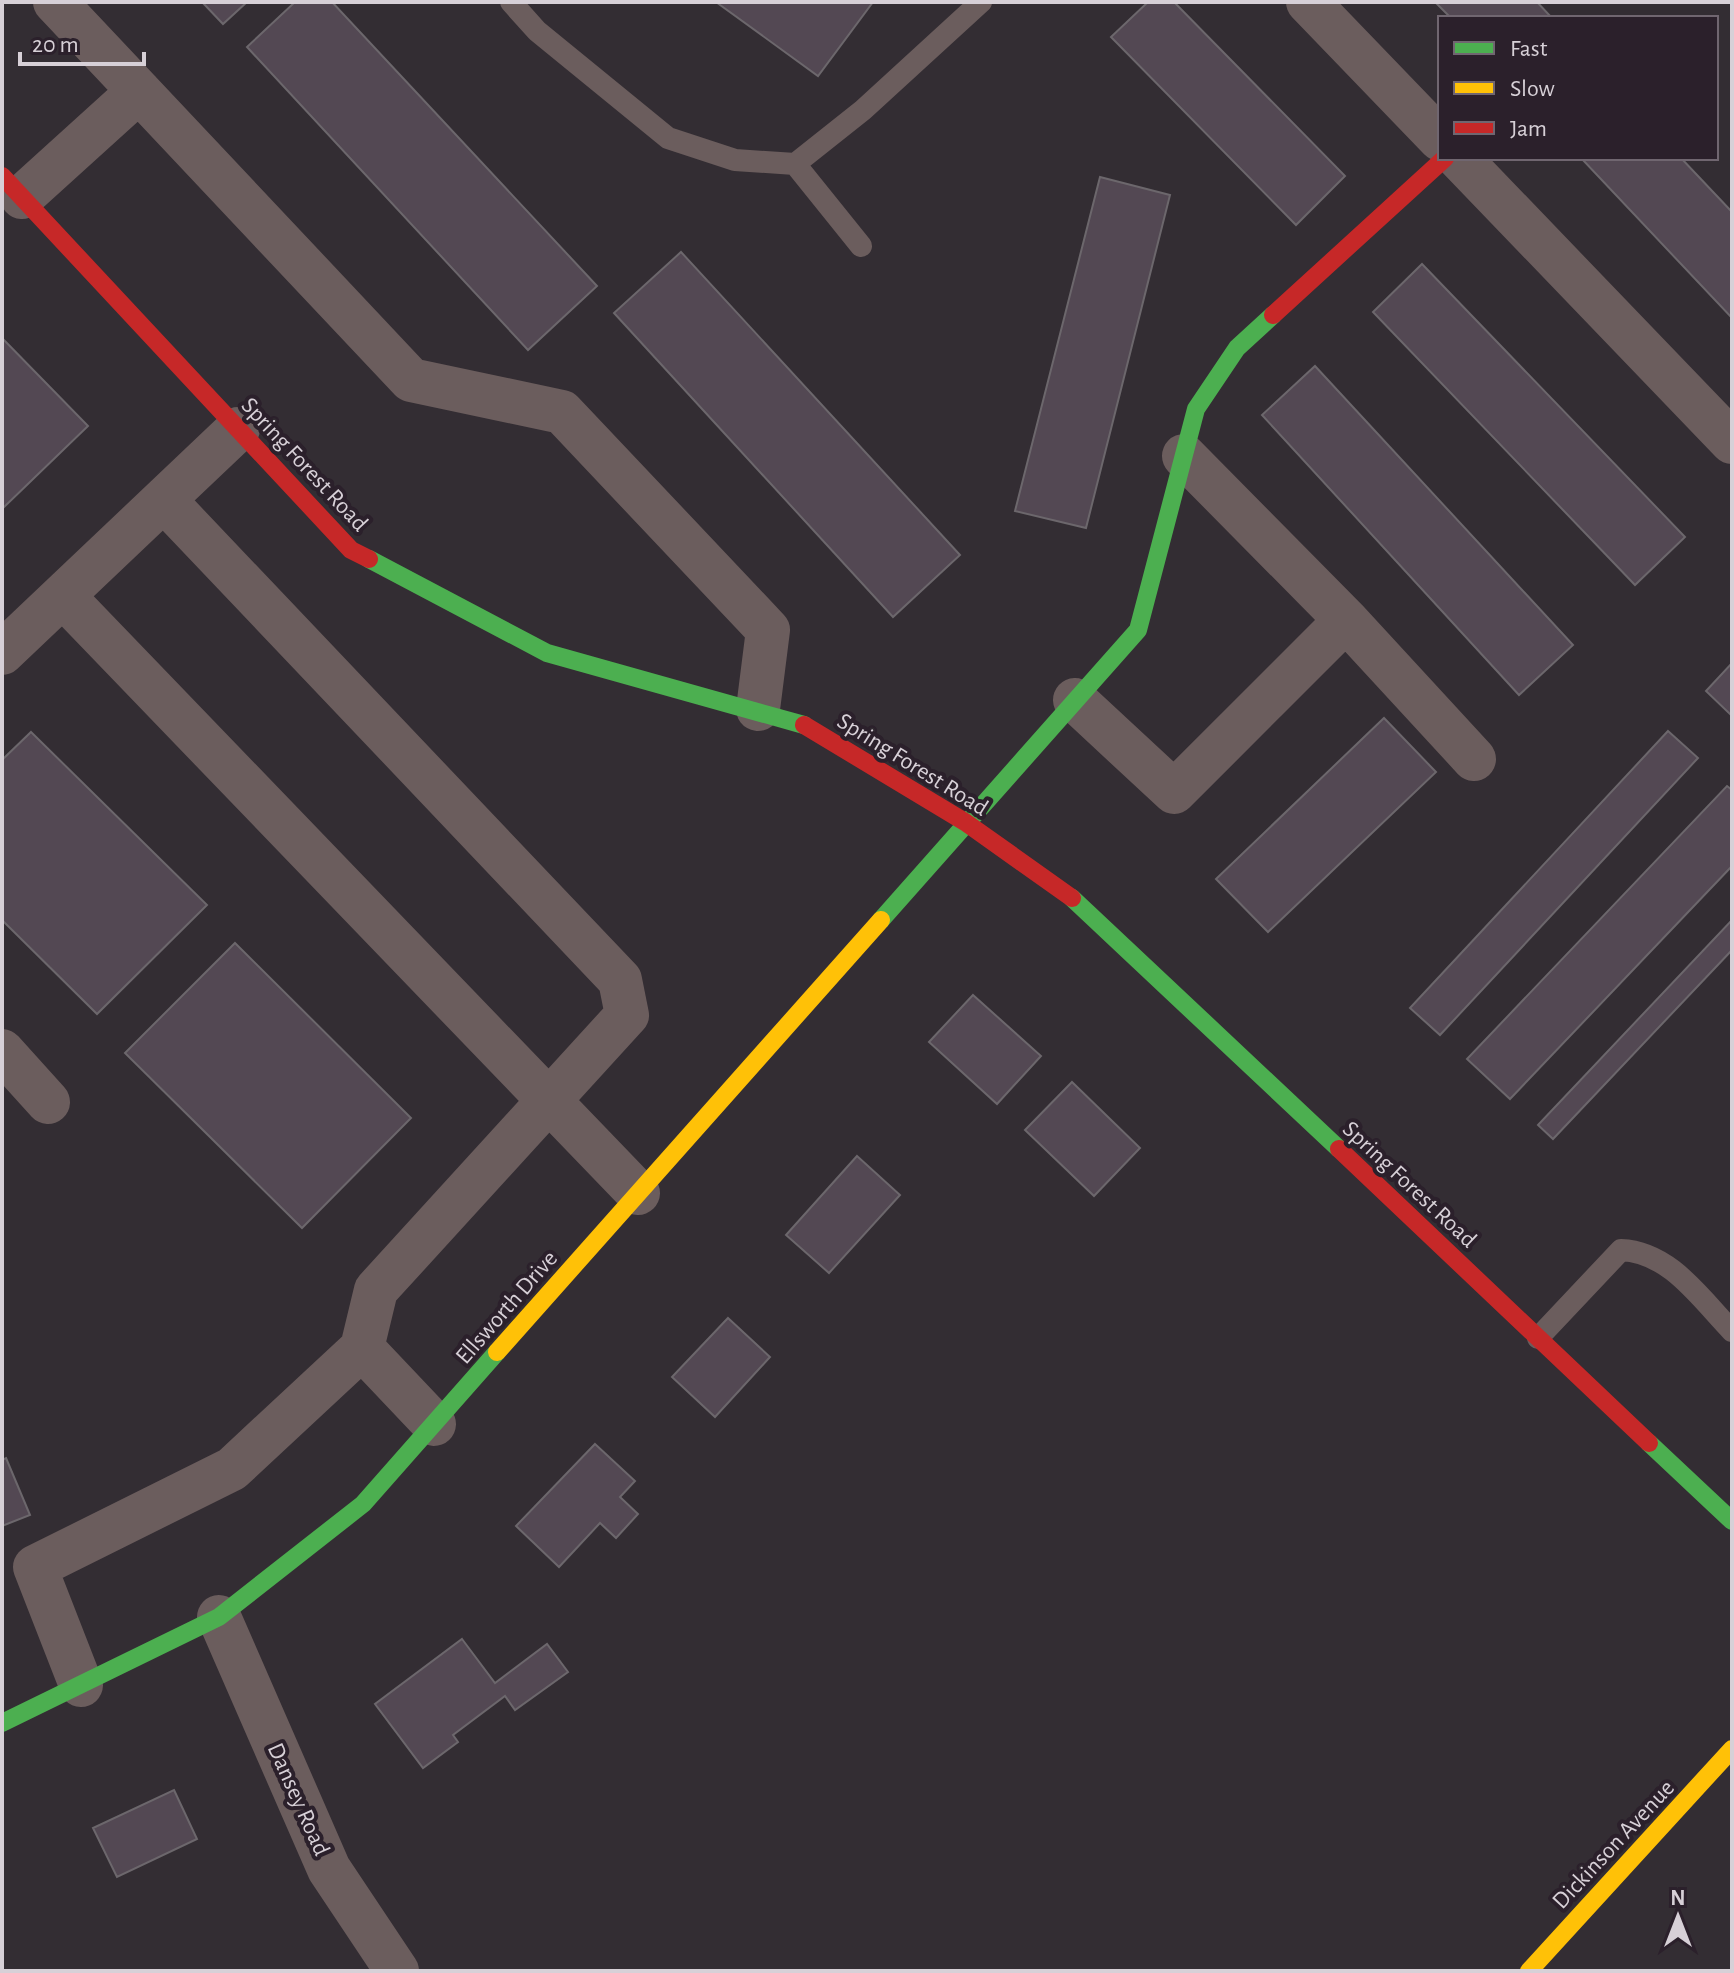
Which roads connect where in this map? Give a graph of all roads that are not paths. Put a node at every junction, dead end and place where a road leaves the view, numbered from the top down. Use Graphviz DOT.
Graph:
graph roads {
  1 [pos="55,2"];
  2 [pos="511,2"];
  3 [pos="981,2"];
  4 [pos="1308,2"];
  5 [pos="139,91"];
  6 [pos="1438,137"];
  7 [pos="1443,160"];
  8 [pos="1461,160"];
  9 [pos="795,164"];
  10 [pos="12,186"];
  11 [pos="861,246"];
  12 [pos="238,429"];
  13 [pos="1732,442"];
  14 [pos="1184,456"];
  15 [pos="164,500"];
  16 [pos="63,596"];
  17 [pos="1346,620"];
  18 [pos="2,653"];
  19 [pos="1075,700"];
  20 [pos="758,709"];
  21 [pos="1474,759"];
  22 [pos="965,822"];
  23 [pos="2,1051"];
  24 [pos="549,1101"];
  25 [pos="48,1102"];
  26 [pos="638,1193"];
  27 [pos="1732,1331"];
  28 [pos="1538,1338"];
  29 [pos="362,1348"];
  30 [pos="434,1424"];
  31 [pos="1732,1521"];
  32 [pos="219,1617"];
  33 [pos="81,1685"];
  34 [pos="2,1723"];
  35 [pos="1732,1749"];
  36 [pos="397,1971"];
  37 [pos="1529,1971"];
  1 -- 5 [label="street"];
  2 -- 9 [label="lane"];
  3 -- 9 [label="lane"];
  4 -- 6 [label="street"];
  5 -- 10 [label="street"];
  5 -- 20 [label="street"];
  7 -- 14 [label="street, Ellsworth Drive"];
  8 -- 13 [label="street"];
  9 -- 11 [label="lane"];
  10 -- 12 [label="street, Spring Forest Road"];
  12 -- 15 [label="street"];
  12 -- 20 [label="street, Spring Forest Road"];
  14 -- 17 [label="street"];
  14 -- 19 [label="street, Ellsworth Drive"];
  15 -- 16 [label="street"];
  15 -- 24 [label="street"];
  16 -- 18 [label="street"];
  16 -- 24 [label="street"];
  17 -- 19 [label="street"];
  17 -- 21 [label="street"];
  19 -- 22 [label="street, Ellsworth Drive"];
  20 -- 22 [label="street, Spring Forest Road"];
  22 -- 26 [label="street, Ellsworth Drive"];
  22 -- 28 [label="street, Spring Forest Road"];
  23 -- 25 [label="street"];
  24 -- 26 [label="street"];
  24 -- 29 [label="street"];
  26 -- 30 [label="street, Ellsworth Drive"];
  27 -- 28 [label="lane"];
  28 -- 31 [label="street, Spring Forest Road"];
  29 -- 30 [label="street"];
  29 -- 33 [label="street"];
  30 -- 32 [label="street, Ellsworth Drive"];
  32 -- 33 [label="street, Ellsworth Drive"];
  32 -- 36 [label="street, Dansey Road"];
  33 -- 34 [label="street, Ellsworth Drive"];
  35 -- 37 [label="street, Dickinson Avenue"];
}
